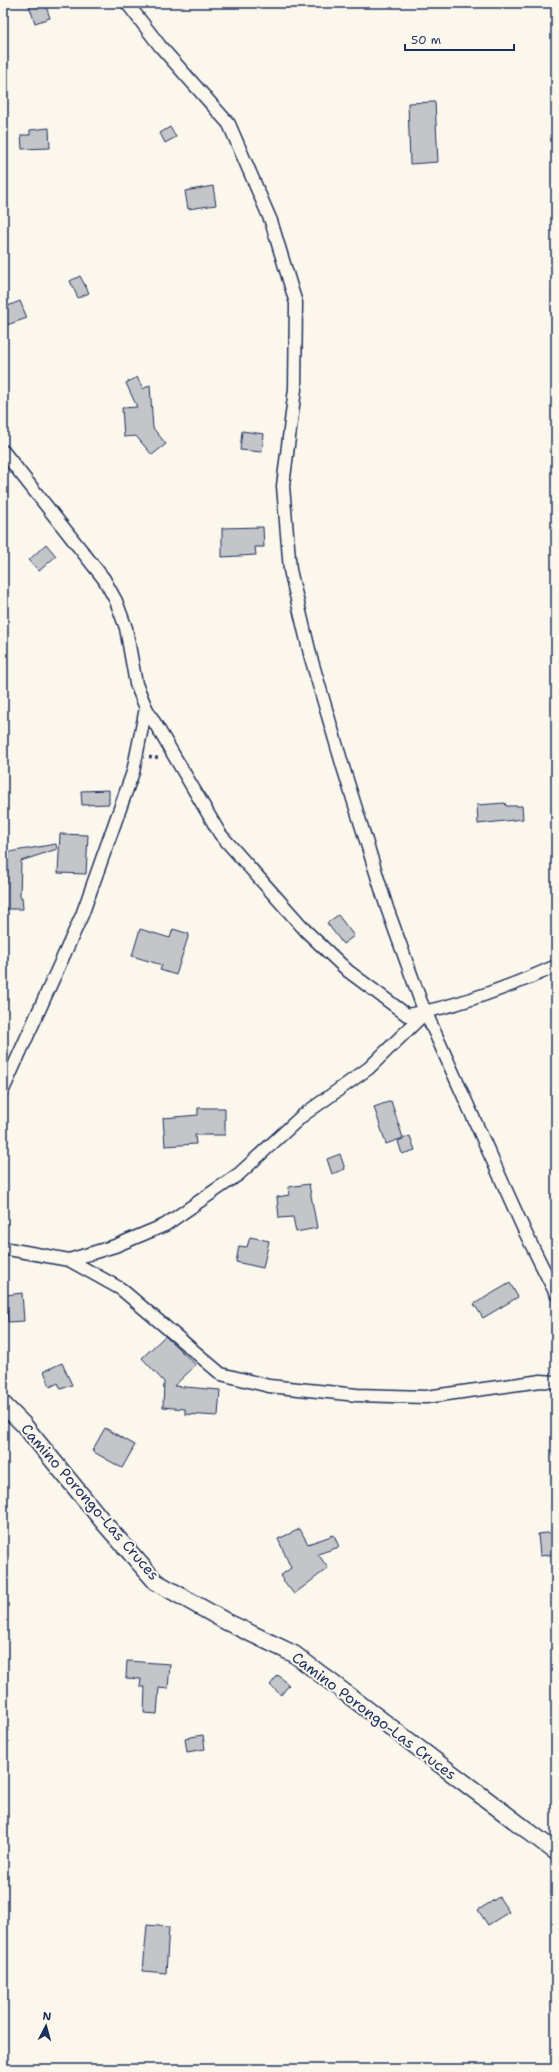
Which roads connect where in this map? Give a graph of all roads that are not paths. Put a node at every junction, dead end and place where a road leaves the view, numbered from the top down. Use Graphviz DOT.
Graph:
graph roads {
  1 [pos="127,3"];
  2 [pos="3,451"];
  3 [pos="146,708"];
  4 [pos="556,966"];
  5 [pos="426,1012"];
  6 [pos="3,1090"];
  7 [pos="3,1248"];
  8 [pos="69,1260"];
  9 [pos="556,1294"];
  10 [pos="556,1382"];
  11 [pos="3,1404"];
  12 [pos="556,1852"];
  1 -- 5 [label="street"];
  2 -- 3 [label="street"];
  3 -- 5 [label="street"];
  3 -- 6 [label="street"];
  4 -- 5 [label="street"];
  5 -- 8 [label="street"];
  5 -- 9 [label="street"];
  7 -- 8 [label="street"];
  8 -- 10 [label="street"];
  11 -- 12 [label="main road, Camino Porongo-Las Cruces"];
}
